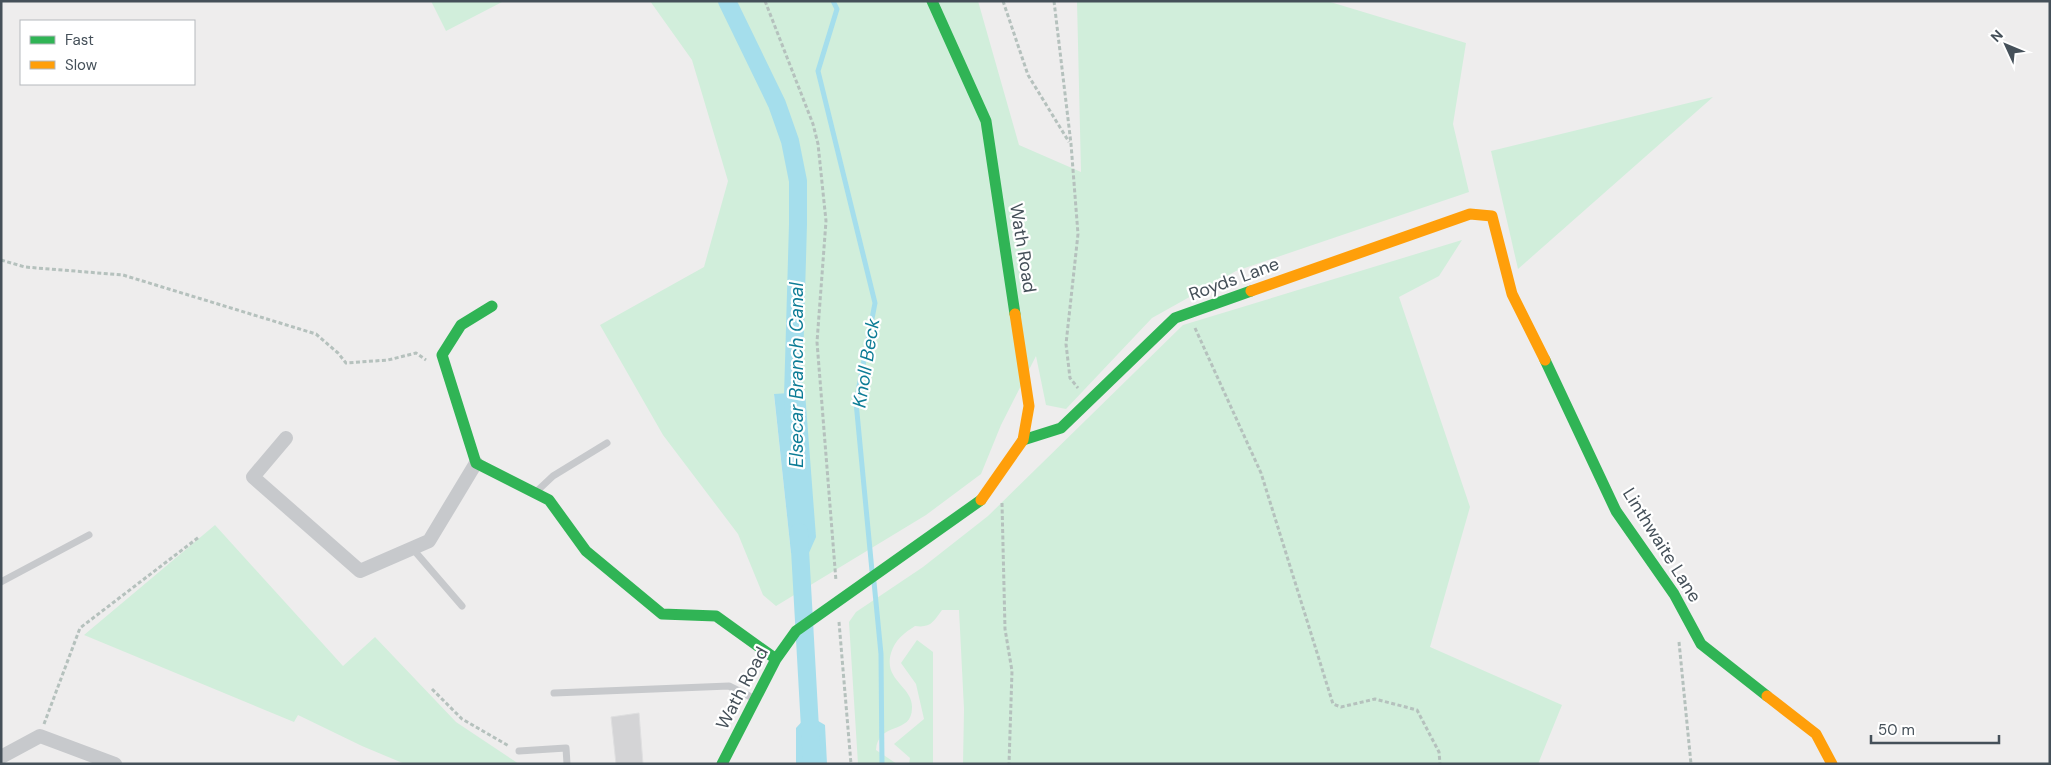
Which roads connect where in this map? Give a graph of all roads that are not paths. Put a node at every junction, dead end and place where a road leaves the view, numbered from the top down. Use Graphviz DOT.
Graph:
graph roads {
  1 [pos="932,1"];
  2 [pos="1492,216"];
  3 [pos="492,306"];
  4 [pos="286,438"];
  5 [pos="1023,440"];
  6 [pos="607,443"];
  7 [pos="476,463"];
  8 [pos="536,492"];
  9 [pos="89,535"];
  10 [pos="412,548"];
  11 [pos="1,582"];
  12 [pos="462,606"];
  13 [pos="776,659"];
  14 [pos="554,694"];
  15 [pos="756,699"];
  16 [pos="519,751"];
  17 [pos="1,757"];
  18 [pos="115,764"];
  19 [pos="568,764"];
  20 [pos="722,764"];
  21 [pos="1832,764"];
  1 -- 5 [label="street, Wath Road"];
  2 -- 5 [label="street, Royds Lane"];
  2 -- 21 [label="street, Linthwaite Lane"];
  3 -- 7 [label="street"];
  4 -- 10 [label="street"];
  5 -- 13 [label="street, Wath Road"];
  6 -- 8 [label="lane"];
  7 -- 8 [label="street"];
  7 -- 10 [label="street"];
  8 -- 13 [label="street"];
  9 -- 11 [label="lane"];
  10 -- 12 [label="lane"];
  13 -- 15 [label="street, Wath Road"];
  14 -- 15 [label="lane"];
  15 -- 20 [label="street, Wath Road"];
  16 -- 19 [label="lane"];
  17 -- 18 [label="street"];
}
